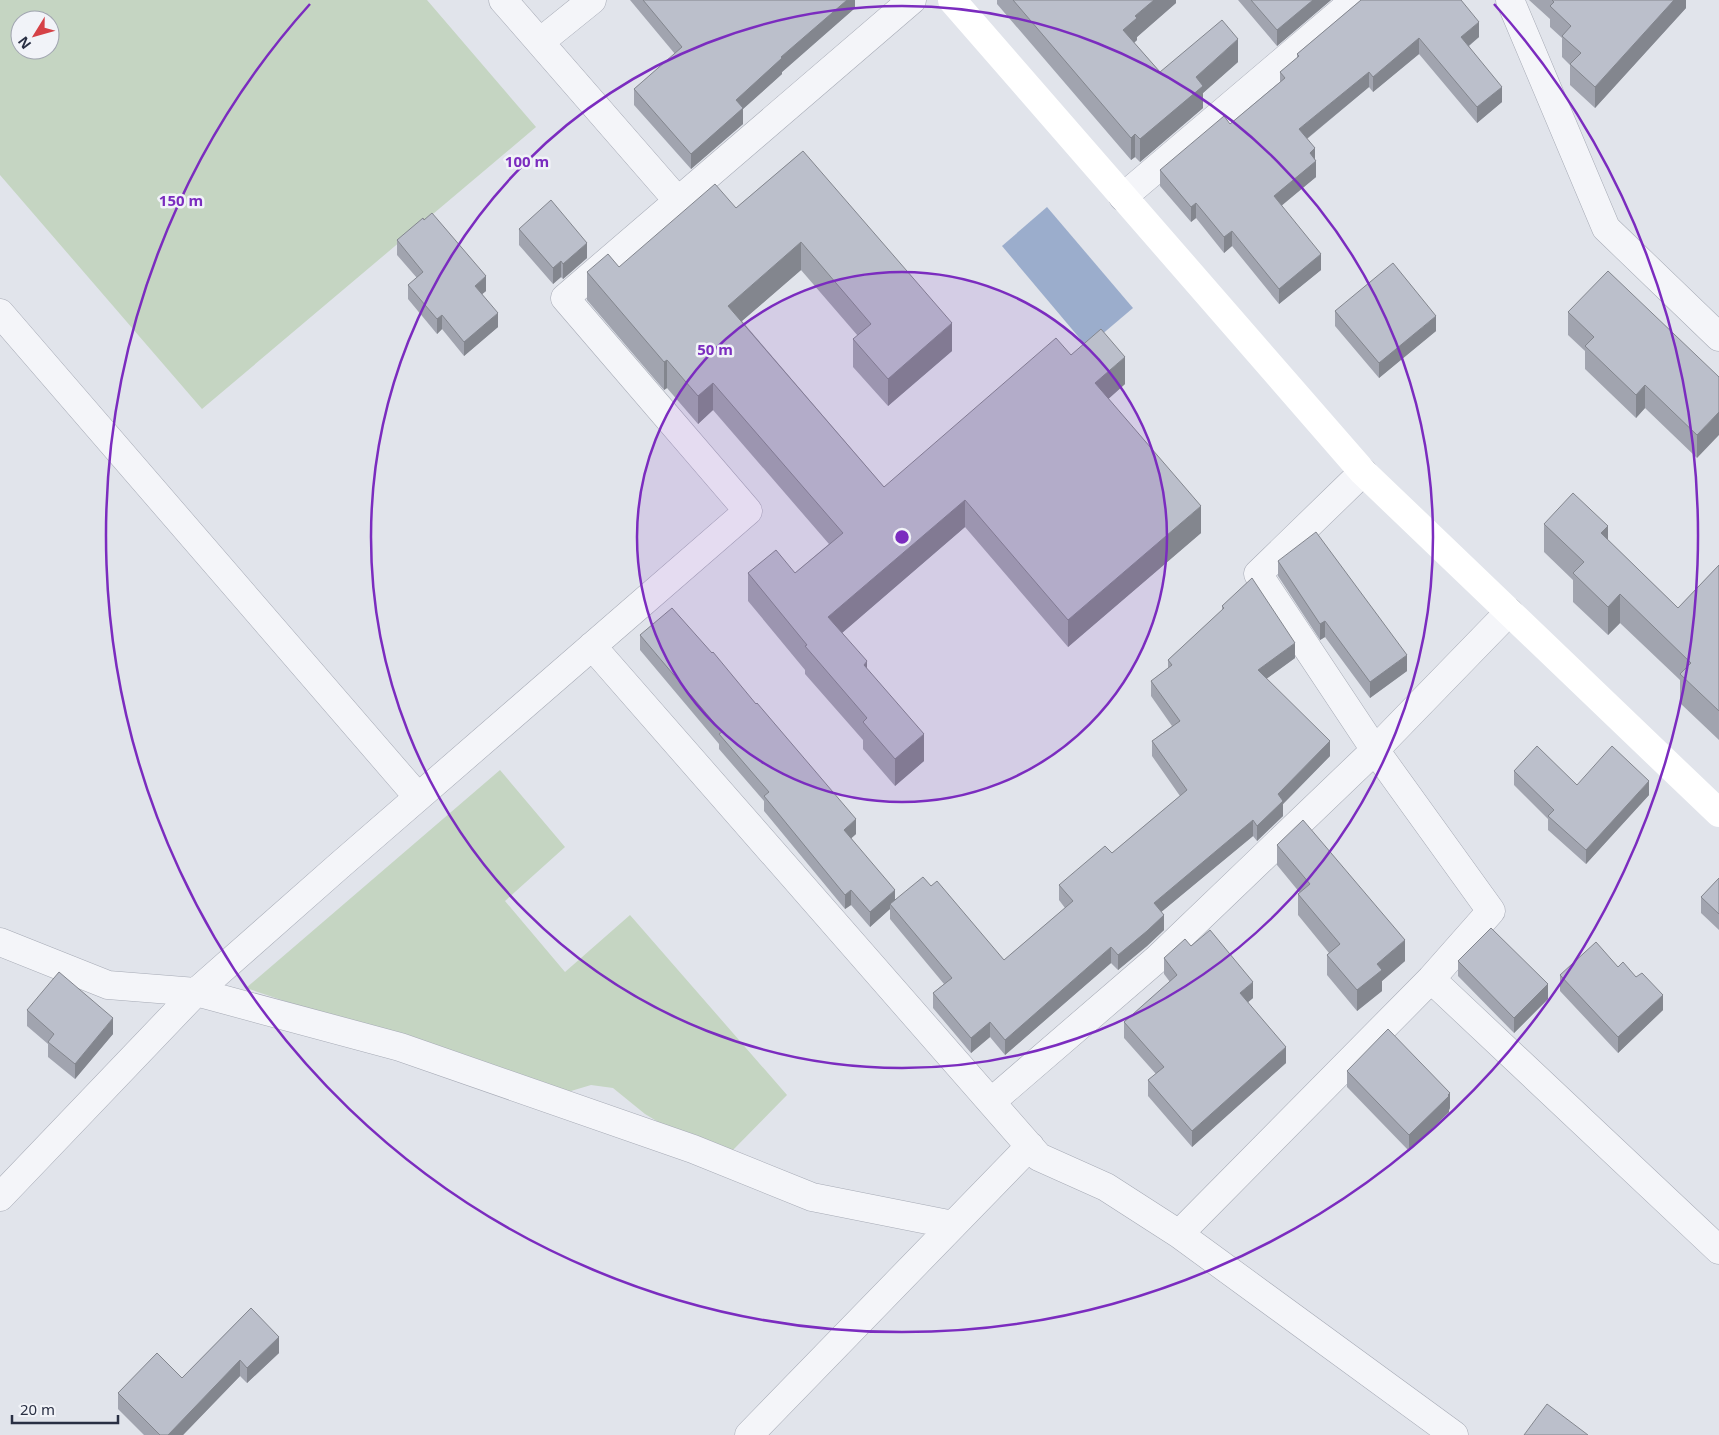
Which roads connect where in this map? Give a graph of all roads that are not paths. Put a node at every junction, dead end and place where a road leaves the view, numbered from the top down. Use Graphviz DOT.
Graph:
graph roads {
  1 [pos="504,0"];
  2 [pos="592,0"];
  3 [pos="912,0"];
  4 [pos="952,0"];
  5 [pos="1355,0"];
  6 [pos="1510,0"];
  7 [pos="540,42"];
  8 [pos="1123,197"];
  9 [pos="678,201"];
  10 [pos="0,313"];
  11 [pos="1719,337"];
  12 [pos="1363,472"];
  13 [pos="1509,612"];
  14 [pos="592,646"];
  15 [pos="1375,750"];
  16 [pos="418,797"];
  17 [pos="1719,813"];
  18 [pos="0,942"];
  19 [pos="1431,979"];
  20 [pos="196,992"];
  21 [pos="991,1102"];
  22 [pos="1030,1146"];
  23 [pos="0,1197"];
  24 [pos="953,1225"];
  25 [pos="1179,1234"];
  26 [pos="1719,1250"];
  27 [pos="749,1435"];
  28 [pos="1454,1435"];
  1 -- 7 [label="street"];
  2 -- 7 [label="street"];
  3 -- 9 [label="street"];
  4 -- 8 [label="street"];
  5 -- 8 [label="street"];
  6 -- 11 [label="street"];
  7 -- 9 [label="street"];
  8 -- 12 [label="street"];
  9 -- 14 [label="street"];
  10 -- 16 [label="street"];
  12 -- 13 [label="street"];
  12 -- 15 [label="street"];
  13 -- 15 [label="street"];
  13 -- 17 [label="street"];
  14 -- 16 [label="street"];
  14 -- 21 [label="street"];
  15 -- 19 [label="street"];
  15 -- 21 [label="street"];
  16 -- 20 [label="street"];
  18 -- 20 [label="street"];
  19 -- 25 [label="street"];
  19 -- 26 [label="street"];
  20 -- 23 [label="street"];
  20 -- 24 [label="street"];
  21 -- 22 [label="street"];
  22 -- 24 [label="street"];
  22 -- 25 [label="street"];
  24 -- 27 [label="street"];
  25 -- 28 [label="street"];
}
